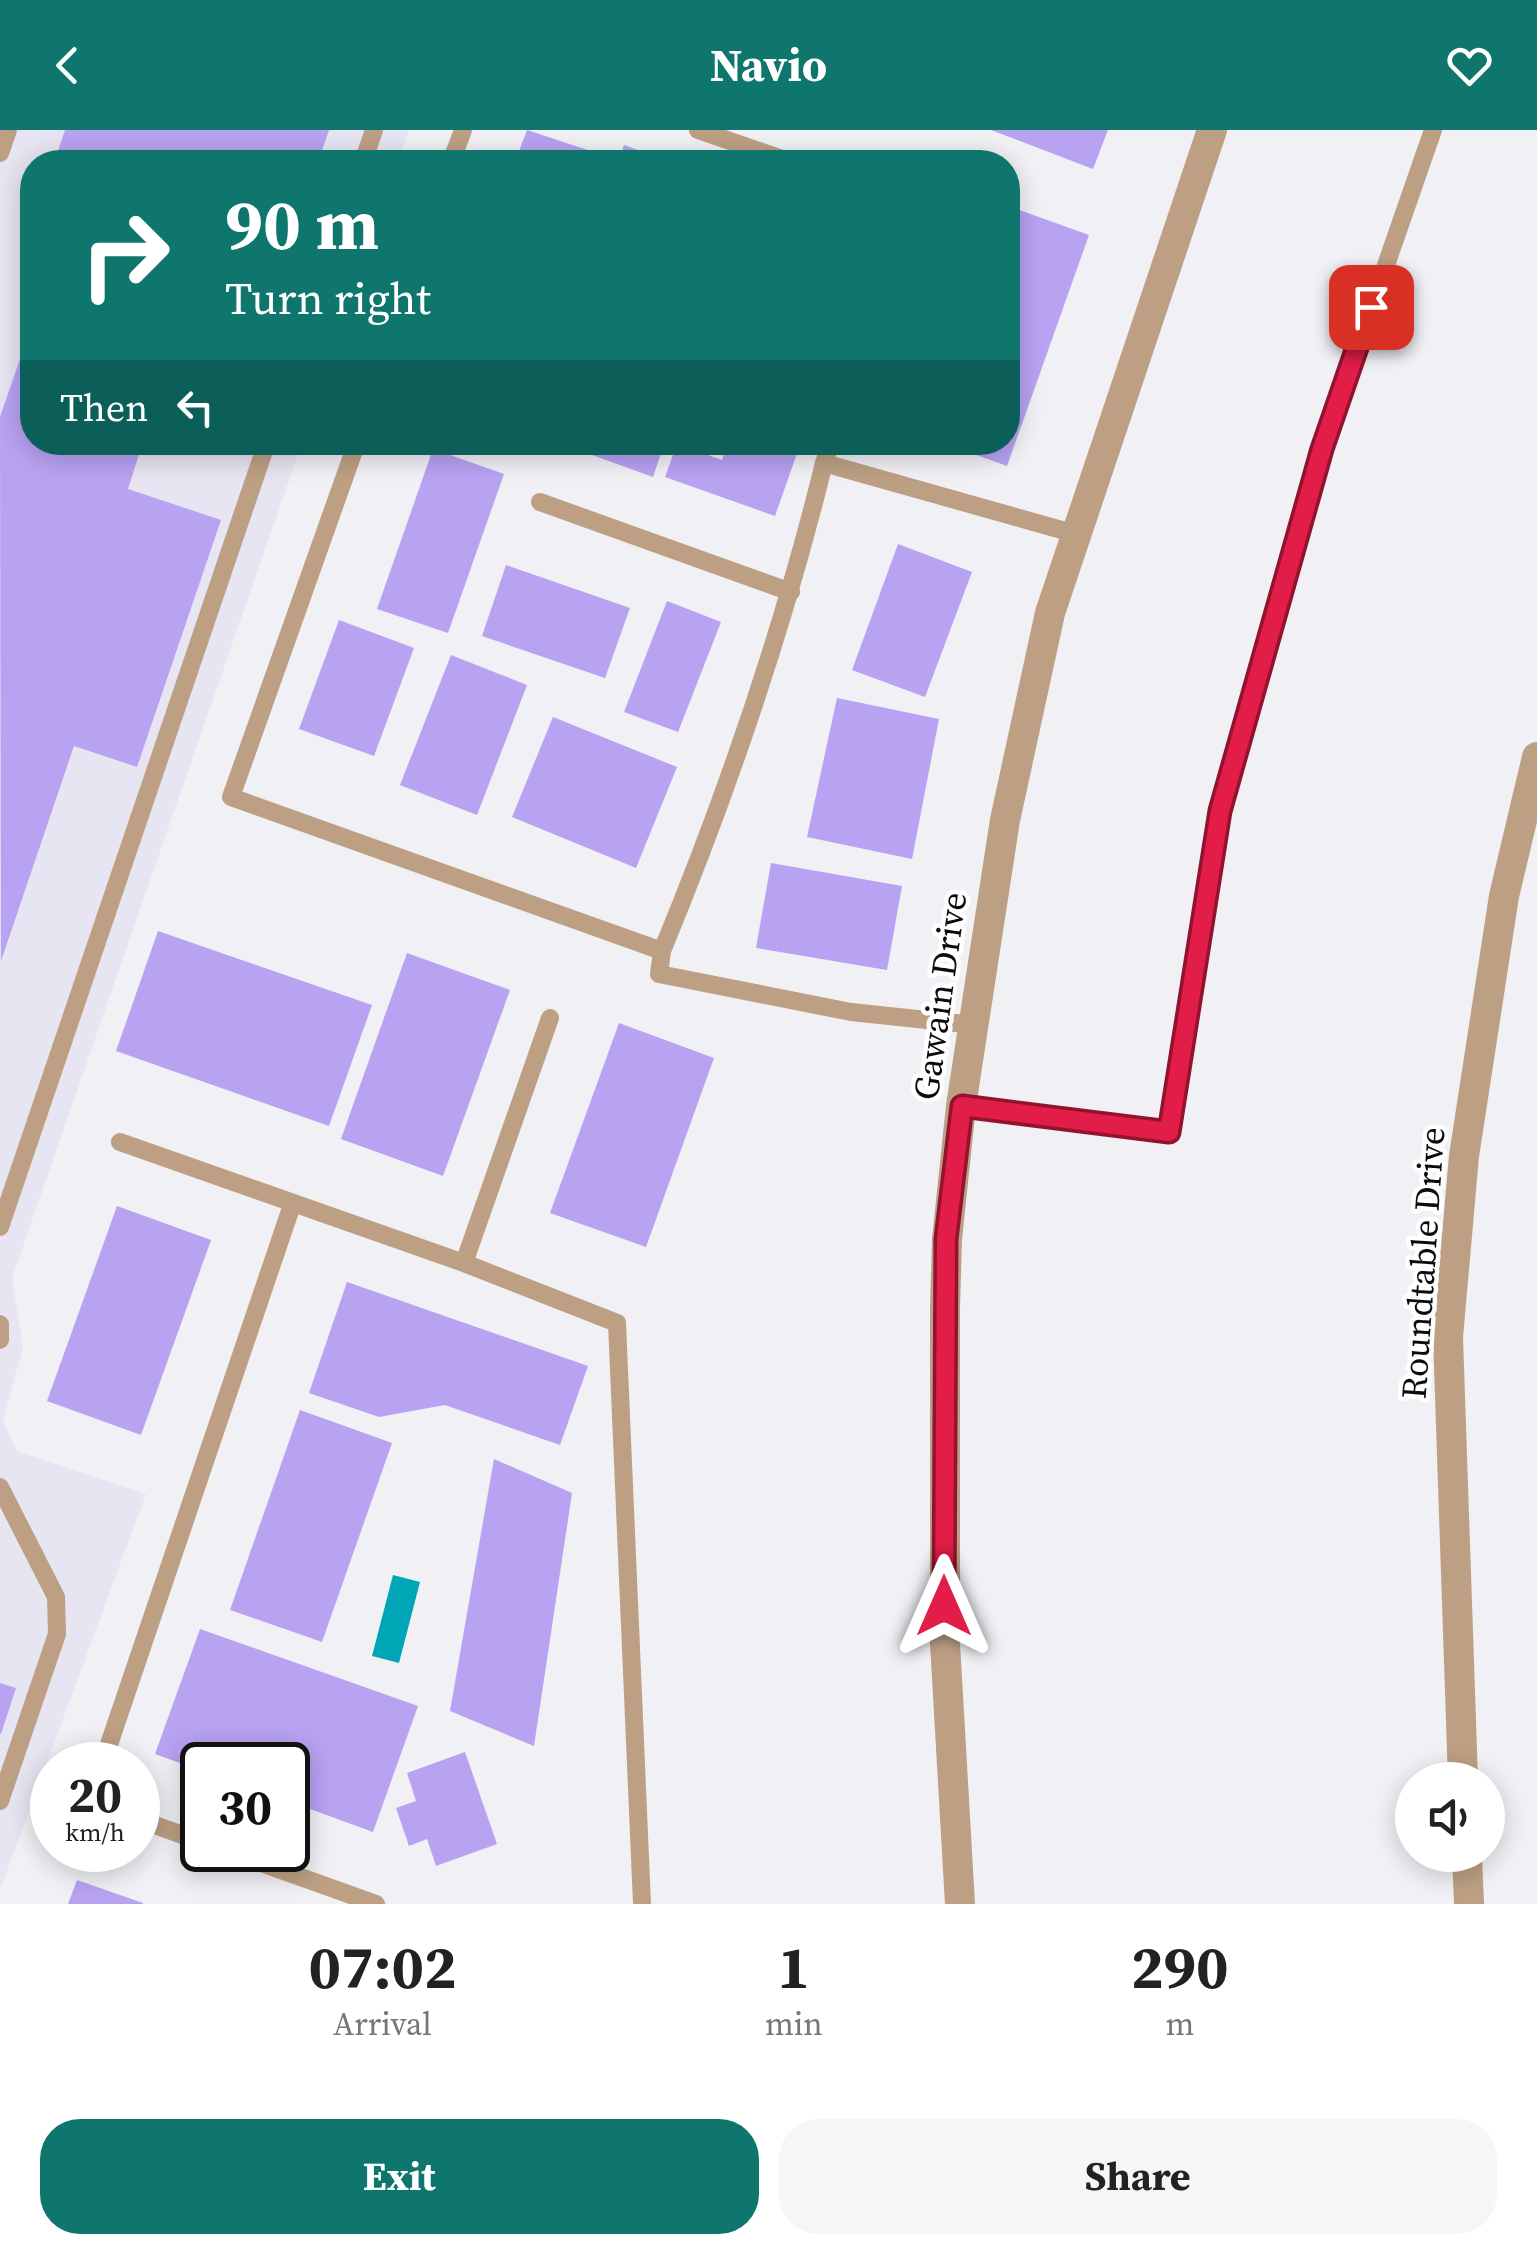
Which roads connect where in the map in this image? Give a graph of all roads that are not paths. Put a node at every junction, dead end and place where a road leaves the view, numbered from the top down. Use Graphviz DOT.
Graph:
graph roads {
  1 [pos="8,130"];
  2 [pos="698,130"];
  3 [pos="1212,130"];
  4 [pos="1434,130"];
  5 [pos="756,150"];
  6 [pos="0,153"];
  7 [pos="263,455"];
  8 [pos="352,455"];
  9 [pos="827,455"];
  10 [pos="824,463"];
  11 [pos="540,502"];
  12 [pos="1076,534"];
  13 [pos="791,592"];
  14 [pos="1537,757"];
  15 [pos="662,950"];
  16 [pos="550,1018"];
  17 [pos="974,1025"];
  18 [pos="962,1106"];
  19 [pos="120,1142"];
  20 [pos="292,1205"];
  21 [pos="0,1227"];
  22 [pos="464,1263"];
  23 [pos="0,1324"];
  24 [pos="0,1340"];
  25 [pos="0,1487"];
  26 [pos="110,1742"];
  27 [pos="1462,1762"];
  28 [pos="0,1801"];
  29 [pos="287,1872"];
  30 [pos="1468,1872"];
  31 [pos="376,1904"];
  32 [pos="642,1904"];
  33 [pos="960,1904"];
  34 [pos="1470,1904"];
  1 -- 6 [label="lane"];
  2 -- 5 [label="lane"];
  3 -- 12 [label="street, Gawain Drive"];
  4 -- 18 [label="lane"];
  7 -- 21 [label="lane"];
  8 -- 15 [label="lane"];
  9 -- 10 [label="lane"];
  10 -- 12 [label="lane"];
  10 -- 13 [label="lane"];
  11 -- 13 [label="lane"];
  12 -- 17 [label="street, Gawain Drive"];
  13 -- 15 [label="lane"];
  14 -- 27 [label="street, Roundtable Drive"];
  15 -- 17 [label="lane"];
  16 -- 22 [label="lane"];
  17 -- 18 [label="street, Gawain Drive"];
  18 -- 33 [label="street, Gawain Drive"];
  19 -- 20 [label="lane"];
  20 -- 22 [label="lane"];
  20 -- 26 [label="lane"];
  22 -- 32 [label="lane"];
  23 -- 24 [label="lane"];
  25 -- 28 [label="lane"];
  29 -- 31 [label="lane"];
  30 -- 34 [label="street"];
}
